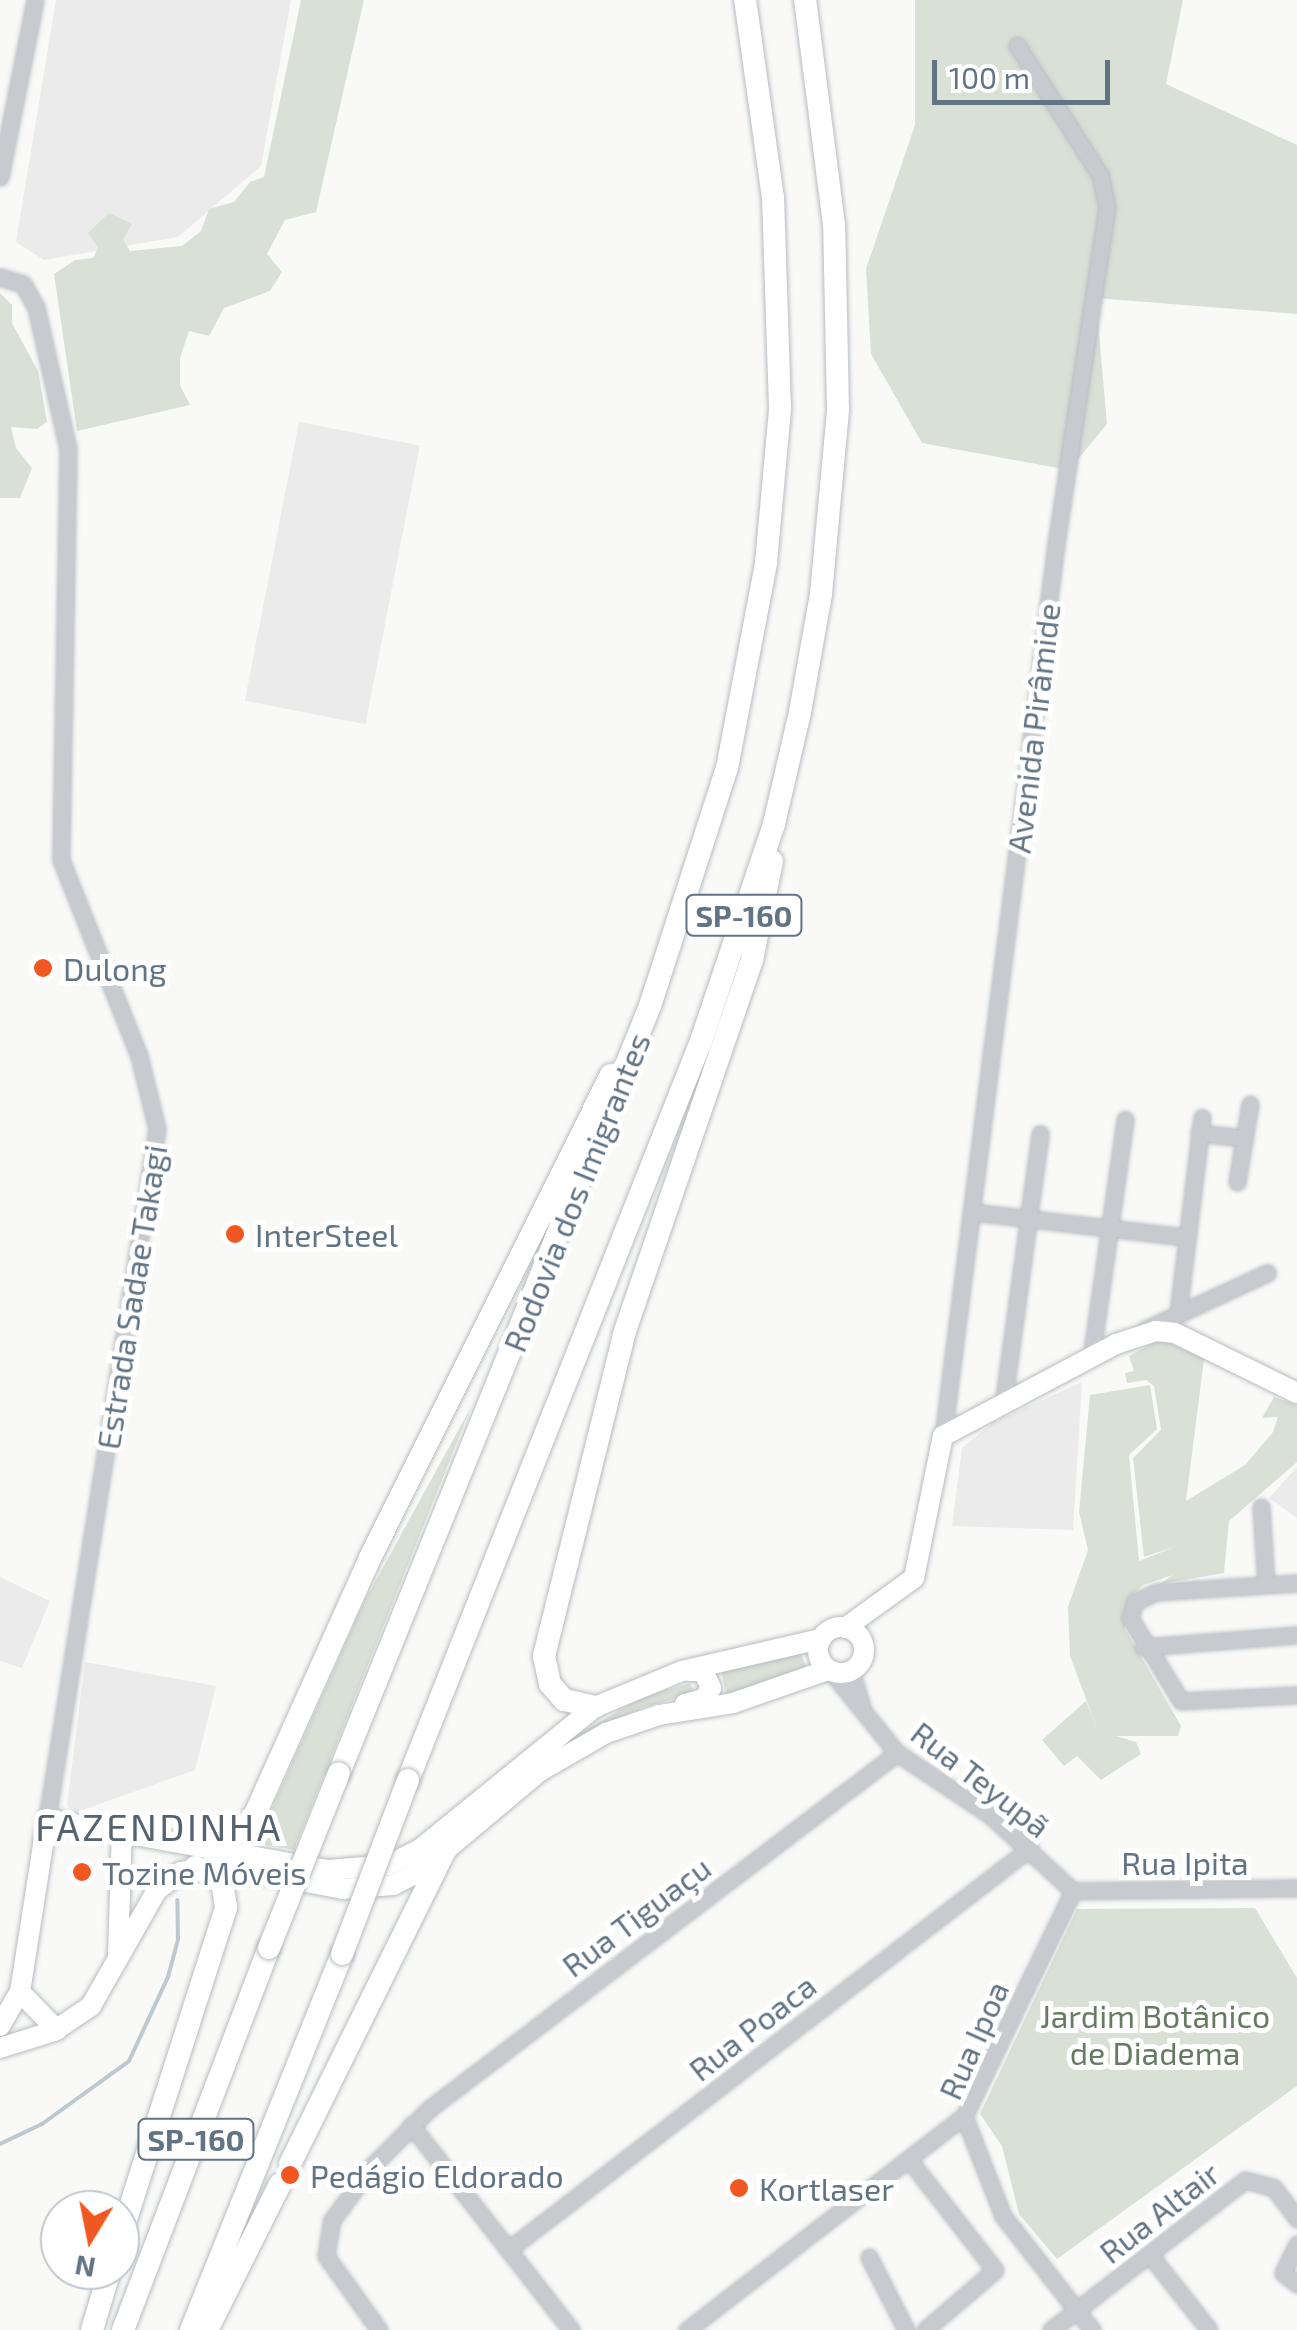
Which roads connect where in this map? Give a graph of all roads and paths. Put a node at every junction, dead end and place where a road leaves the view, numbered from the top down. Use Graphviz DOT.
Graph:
graph roads {
  1 [pos="35,0"];
  2 [pos="745,0"];
  3 [pos="805,0"];
  4 [pos="1017,45"];
  5 [pos="0,178"];
  6 [pos="0,278"];
  7 [pos="774,824"];
  8 [pos="630,1056"];
  9 [pos="1250,1104"];
  10 [pos="1125,1119"];
  11 [pos="1040,1134"];
  12 [pos="1244,1138"];
  13 [pos="1238,1182"];
  14 [pos="972,1212"];
  15 [pos="1029,1219"];
  16 [pos="1107,1227"];
  17 [pos="1186,1236"];
  18 [pos="1267,1272"];
  19 [pos="1201,1304"];
  20 [pos="1178,1312"];
  21 [pos="1138,1334"];
  22 [pos="1191,1340"];
  23 [pos="1091,1360"];
  24 [pos="1297,1392"];
  25 [pos="1003,1405"];
  26 [pos="943,1436"];
  27 [pos="1261,1507"];
  28 [pos="1297,1583"];
  29 [pos="1266,1585"];
  30 [pos="853,1633"];
  31 [pos="1297,1635"];
  32 [pos="820,1639"];
  33 [pos="1144,1647"];
  34 [pos="682,1671"];
  35 [pos="837,1671"];
  36 [pos="1297,1694"];
  37 [pos="595,1707"];
  38 [pos="636,1720"];
  39 [pos="897,1753"];
  40 [pos="46,1818"];
  41 [pos="122,1832"];
  42 [pos="447,1847"];
  43 [pos="1030,1848"];
  44 [pos="202,1856"];
  45 [pos="1297,1888"];
  46 [pos="1073,1891"];
  47 [pos="117,1968"];
  48 [pos="20,1992"];
  49 [pos="0,2026"];
  50 [pos="57,2030"];
  51 [pos="0,2048"];
  52 [pos="964,2116"];
  53 [pos="410,2125"];
  54 [pos="910,2161"];
  55 [pos="135,2190"];
  56 [pos="1297,2219"];
  57 [pos="1297,2244"];
  58 [pos="508,2250"];
  59 [pos="1150,2255"];
  60 [pos="868,2257"];
  61 [pos="1297,2284"];
  62 [pos="104,2290"];
  63 [pos="1077,2310"];
  64 [pos="92,2330"];
  65 [pos="124,2330"];
  66 [pos="191,2330"];
  67 [pos="206,2330"];
  68 [pos="379,2330"];
  69 [pos="571,2330"];
  70 [pos="687,2330"];
  71 [pos="906,2330"];
  72 [pos="924,2330"];
  73 [pos="1051,2330"];
  74 [pos="1092,2330"];
  75 [pos="1209,2330"];
  1 -- 5 [label="street"];
  2 -- 8 [label="highway, Rodovia dos Imigrantes / SP-160"];
  3 -- 7 [label="highway, Rodovia dos Imigrantes / SP-160"];
  4 -- 14 [label="street, Avenida Pirâmide"];
  6 -- 40 [label="street, Estrada Sadae Takagi"];
  7 -- 37 [label="highway"];
  7 -- 66 [label="highway, Rodovia dos Imigrantes / SP-160, bridge"];
  8 -- 44 [label="highway"];
  8 -- 65 [label="highway, Rodovia dos Imigrantes / SP-160, bridge"];
  9 -- 12 [label="street"];
  10 -- 16 [label="street"];
  11 -- 15 [label="street"];
  12 -- 13 [label="street"];
  12 -- 17 [label="street"];
  14 -- 15 [label="street"];
  14 -- 26 [label="street, Avenida Pirâmide"];
  15 -- 16 [label="street"];
  15 -- 25 [label="street"];
  16 -- 17 [label="street"];
  16 -- 23 [label="street"];
  17 -- 20 [label="street"];
  18 -- 19 [label="street"];
  19 -- 20 [label="street"];
  19 -- 22 [label="street"];
  20 -- 21 [label="street"];
  21 -- 22 [label="main road"];
  21 -- 23 [label="main road"];
  22 -- 24 [label="main road"];
  23 -- 25 [label="main road"];
  25 -- 26 [label="main road"];
  26 -- 30 [label="main road"];
  27 -- 29 [label="street"];
  28 -- 29 [label="street"];
  29 -- 33 [label="street"];
  30 -- 32 [label="main road"];
  30 -- 35 [label="main road"];
  31 -- 33 [label="street"];
  32 -- 34 [label="main road"];
  32 -- 35 [label="main road"];
  33 -- 36 [label="street"];
  34 -- 37 [label="main road"];
  34 -- 38 [label="main road"];
  35 -- 38 [label="main road"];
  35 -- 39 [label="street, Rua Teyupã"];
  37 -- 44 [label="main road"];
  38 -- 42 [label="main road"];
  39 -- 43 [label="street, Rua Teyupã"];
  39 -- 53 [label="street, Rua Tiguaçu"];
  40 -- 41 [label="main road"];
  40 -- 48 [label="main road, Estrada Sadae Takagi"];
  41 -- 44 [label="main road"];
  41 -- 47 [label="main road"];
  42 -- 44 [label="main road"];
  42 -- 67 [label="highway"];
  43 -- 46 [label="street, Rua Teyupã"];
  43 -- 58 [label="street, Rua Poaca"];
  44 -- 47 [label="main road"];
  44 -- 55 [label="highway"];
  45 -- 46 [label="street, Rua Ipita"];
  46 -- 52 [label="street, Rua Ipoa"];
  47 -- 50 [label="main road"];
  48 -- 49 [label="main road"];
  48 -- 50 [label="main road"];
  50 -- 51 [label="main road"];
  52 -- 54 [label="street"];
  52 -- 63 [label="street, Rua Ipoa"];
  53 -- 58 [label="street"];
  53 -- 68 [label="street, Rua Tiguaçu"];
  54 -- 70 [label="street"];
  54 -- 72 [label="street"];
  56 -- 59 [label="street, Rua Altair"];
  57 -- 61 [label="street"];
  58 -- 69 [label="street"];
  59 -- 63 [label="street, Rua Altair"];
  59 -- 75 [label="street"];
  60 -- 71 [label="street"];
  62 -- 64 [label="highway"];
  63 -- 73 [label="street, Rua Altair"];
  63 -- 74 [label="street, Rua Ipoa"];
}
